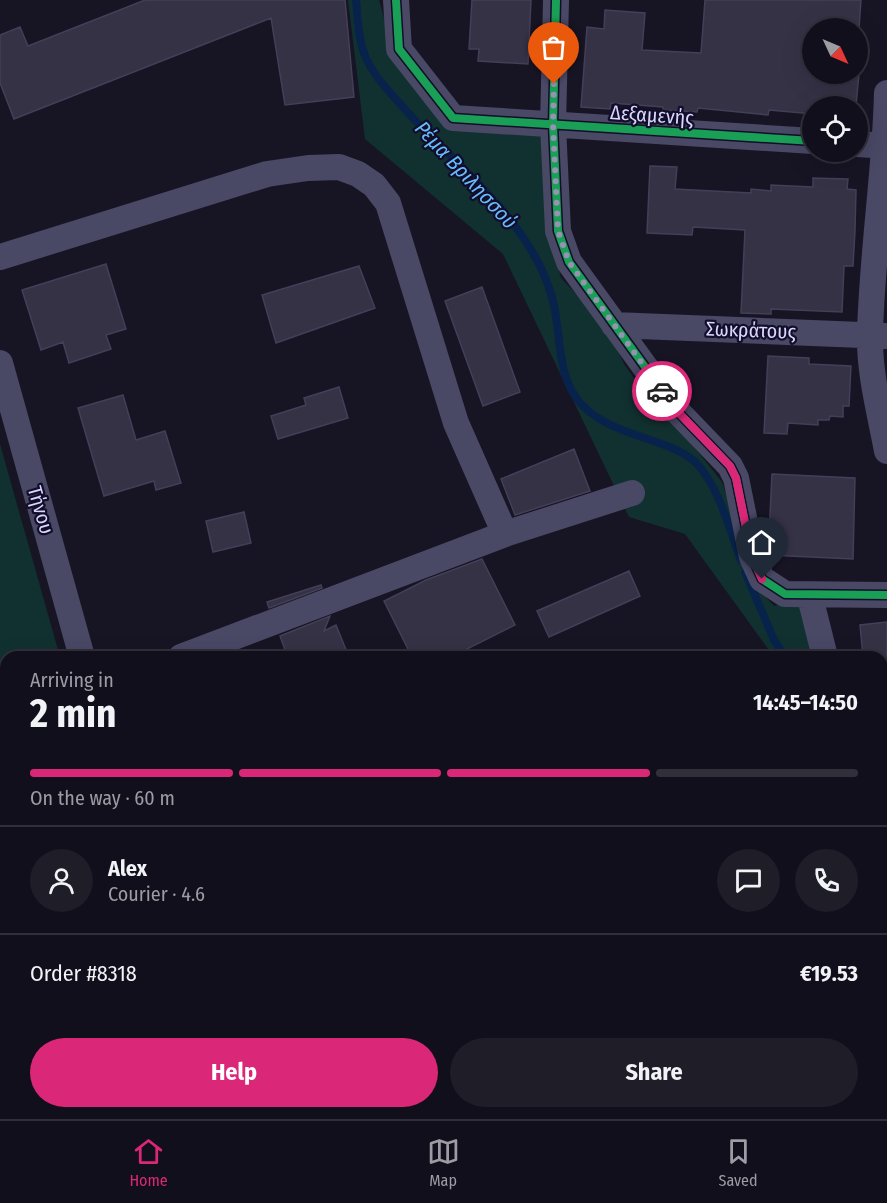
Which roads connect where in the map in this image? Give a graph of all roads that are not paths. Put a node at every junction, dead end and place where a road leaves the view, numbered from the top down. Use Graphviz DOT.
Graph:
graph roads {
  1 [pos="396,0"];
  2 [pos="556,0"];
  3 [pos="887,93"];
  4 [pos="553,125"];
  5 [pos="802,140"];
  6 [pos="868,145"];
  7 [pos="886,146"];
  8 [pos="0,257"];
  9 [pos="614,325"];
  10 [pos="878,336"];
  11 [pos="0,363"];
  12 [pos="887,451"];
  13 [pos="632,493"];
  14 [pos="505,534"];
  15 [pos="887,595"];
  16 [pos="810,597"];
  17 [pos="80,651"];
  18 [pos="197,651"];
  19 [pos="824,651"];
  1 -- 4 [label="street, Δεξαμενής"];
  2 -- 4 [label="street"];
  3 -- 7 [label="street"];
  4 -- 5 [label="street, Δεξαμενής"];
  4 -- 9 [label="street"];
  6 -- 7 [label="street"];
  7 -- 10 [label="street"];
  8 -- 14 [label="street"];
  9 -- 10 [label="street, Σωκράτους"];
  9 -- 16 [label="street"];
  10 -- 12 [label="street"];
  11 -- 17 [label="street, Τήνου"];
  13 -- 14 [label="street"];
  14 -- 18 [label="street"];
  15 -- 16 [label="street"];
  16 -- 19 [label="street"];
}
